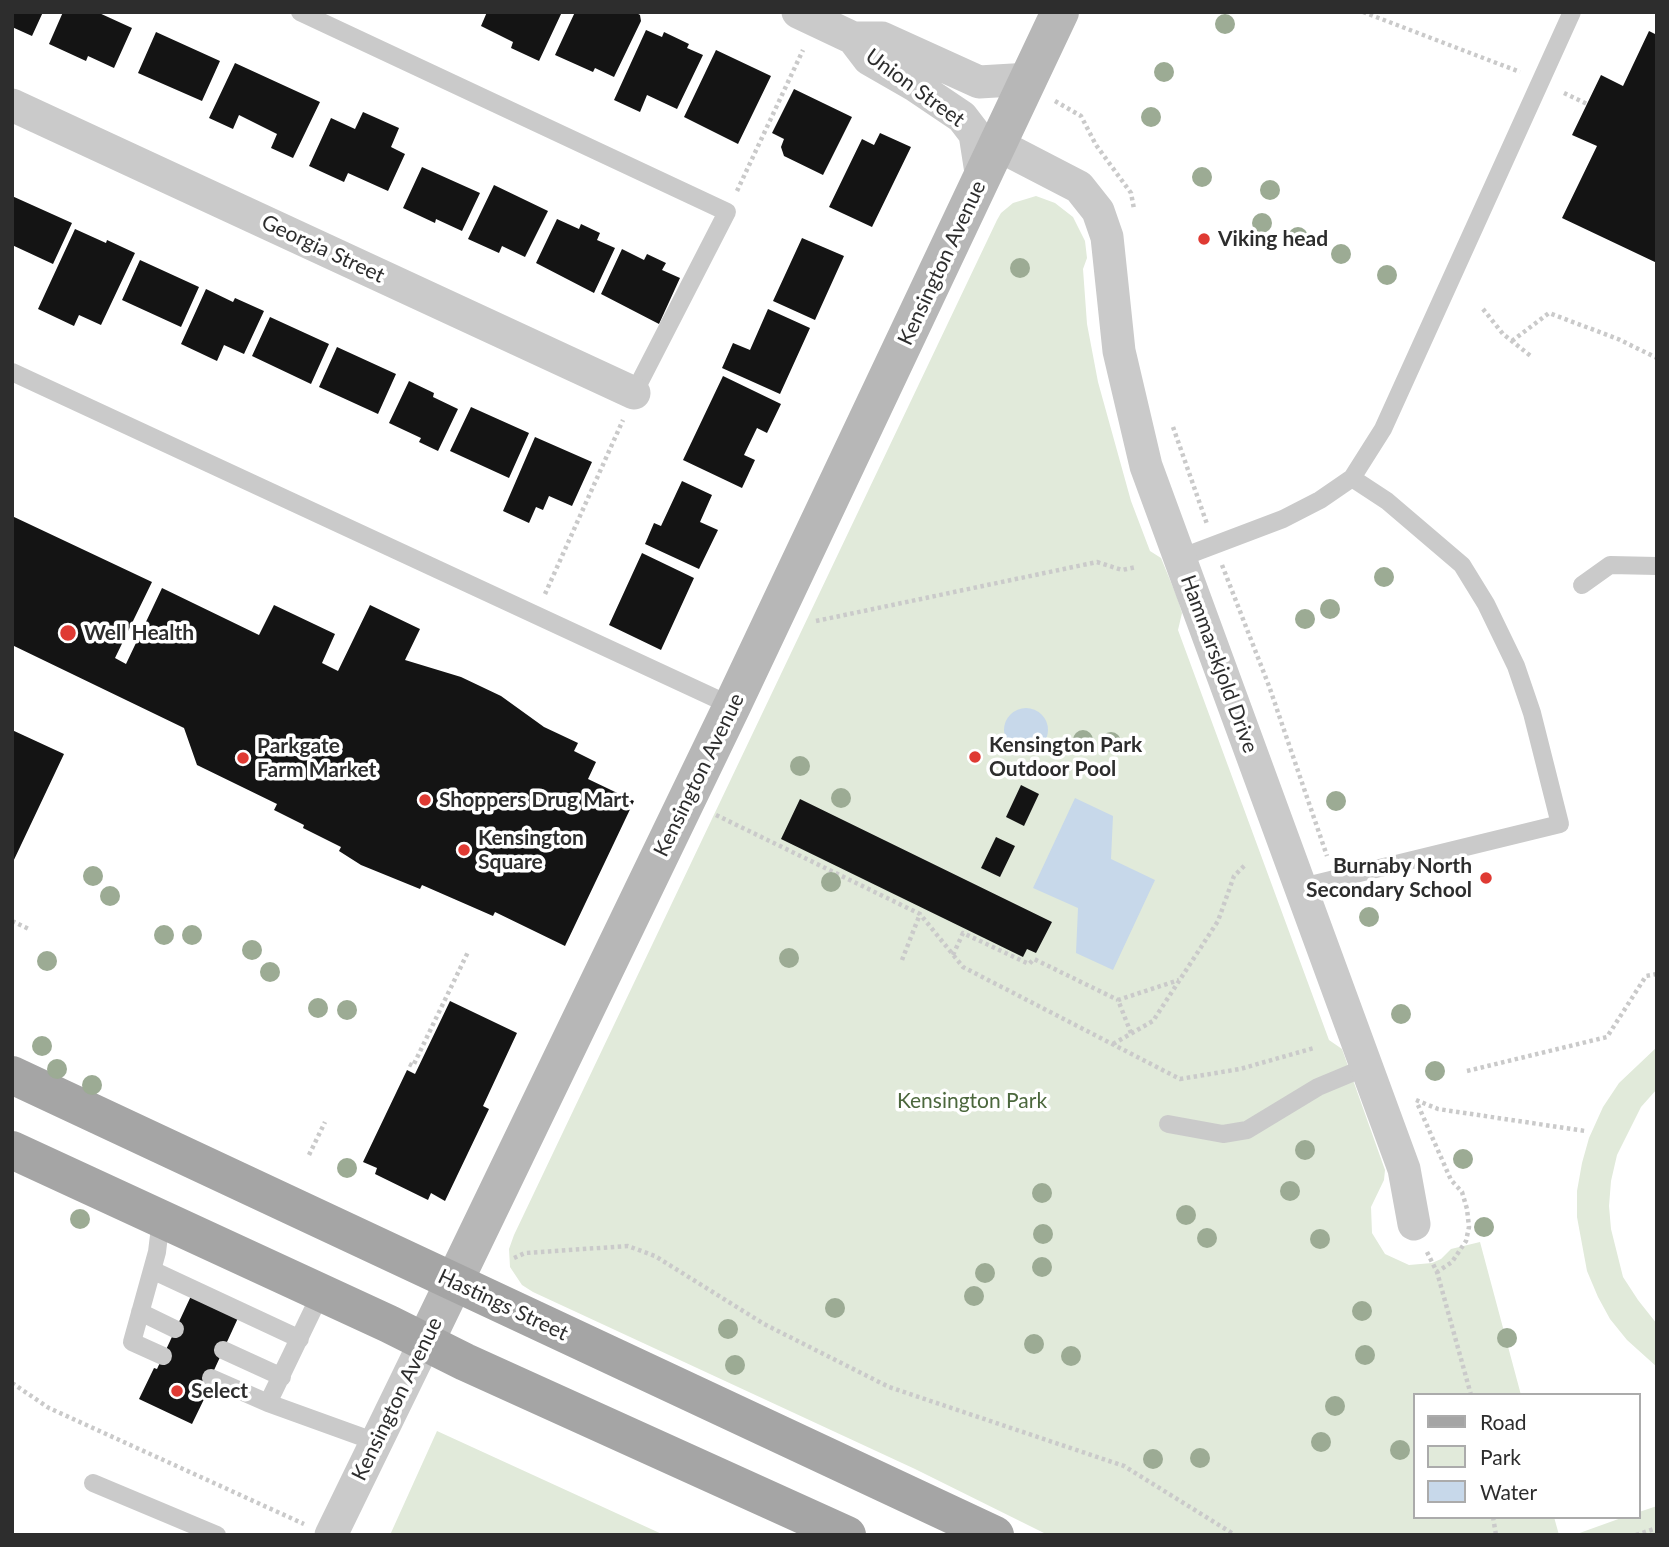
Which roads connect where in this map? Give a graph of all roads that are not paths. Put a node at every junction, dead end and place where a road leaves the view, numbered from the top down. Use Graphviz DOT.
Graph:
graph roads {
  1 [pos="300,12"];
  2 [pos="1060,12"];
  3 [pos="1572,12"];
  4 [pos="806,15"];
  5 [pos="853,38"];
  6 [pos="1040,89"];
  7 [pos="12,105"];
  8 [pos="998,145"];
  9 [pos="982,179"];
  10 [pos="12,372"];
  11 [pos="635,393"];
  12 [pos="1352,478"];
  13 [pos="1180,558"];
  14 [pos="1657,566"];
  15 [pos="1582,585"];
  16 [pos="732,706"];
  17 [pos="1302,887"];
  18 [pos="1366,1067"];
  19 [pos="12,1075"];
  20 [pos="1168,1124"];
  21 [pos="12,1150"];
  22 [pos="161,1219"];
  23 [pos="1414,1224"];
  24 [pos="152,1270"];
  25 [pos="455,1282"];
  26 [pos="321,1293"];
  27 [pos="140,1312"];
  28 [pos="175,1329"];
  29 [pos="300,1339"];
  30 [pos="425,1342"];
  31 [pos="223,1350"];
  32 [pos="163,1356"];
  33 [pos="282,1377"];
  34 [pos="211,1378"];
  35 [pos="268,1403"];
  36 [pos="376,1442"];
  37 [pos="93,1483"];
  38 [pos="319,1530"];
  39 [pos="218,1535"];
  40 [pos="847,1535"];
  41 [pos="995,1535"];
  1 -- 11 [label="lane"];
  2 -- 6 [label="street, Kensington Avenue"];
  3 -- 12 [label="lane"];
  4 -- 5 [label="street, Union Street"];
  5 -- 6 [label="street, Union Street"];
  5 -- 9 [label="street, Union Street"];
  6 -- 8 [label="street, Kensington Avenue"];
  7 -- 11 [label="street, Georgia Street"];
  8 -- 9 [label="street, Kensington Avenue"];
  8 -- 13 [label="street, Hammarskjold Drive"];
  9 -- 16 [label="street, Kensington Avenue"];
  10 -- 16 [label="lane"];
  12 -- 13 [label="lane"];
  12 -- 17 [label="lane"];
  13 -- 17 [label="street, Hammarskjold Drive"];
  14 -- 15 [label="lane"];
  16 -- 25 [label="street, Kensington Avenue"];
  17 -- 18 [label="street, Hammarskjold Drive"];
  18 -- 20 [label="lane"];
  18 -- 23 [label="street, Hammarskjold Drive"];
  19 -- 25 [label="main road, Hastings Street"];
  21 -- 22 [label="main road"];
  22 -- 24 [label="lane"];
  22 -- 26 [label="main road"];
  24 -- 27 [label="lane"];
  24 -- 29 [label="lane"];
  25 -- 30 [label="street, Kensington Avenue"];
  25 -- 41 [label="main road, Hastings Street"];
  26 -- 29 [label="lane"];
  26 -- 30 [label="main road"];
  27 -- 28 [label="lane"];
  27 -- 32 [label="lane"];
  29 -- 33 [label="lane"];
  30 -- 36 [label="street, Kensington Avenue"];
  30 -- 40 [label="main road"];
  31 -- 33 [label="lane"];
  33 -- 35 [label="lane"];
  34 -- 35 [label="lane"];
  35 -- 36 [label="lane"];
  36 -- 38 [label="street, Kensington Avenue"];
  37 -- 39 [label="lane"];
}
